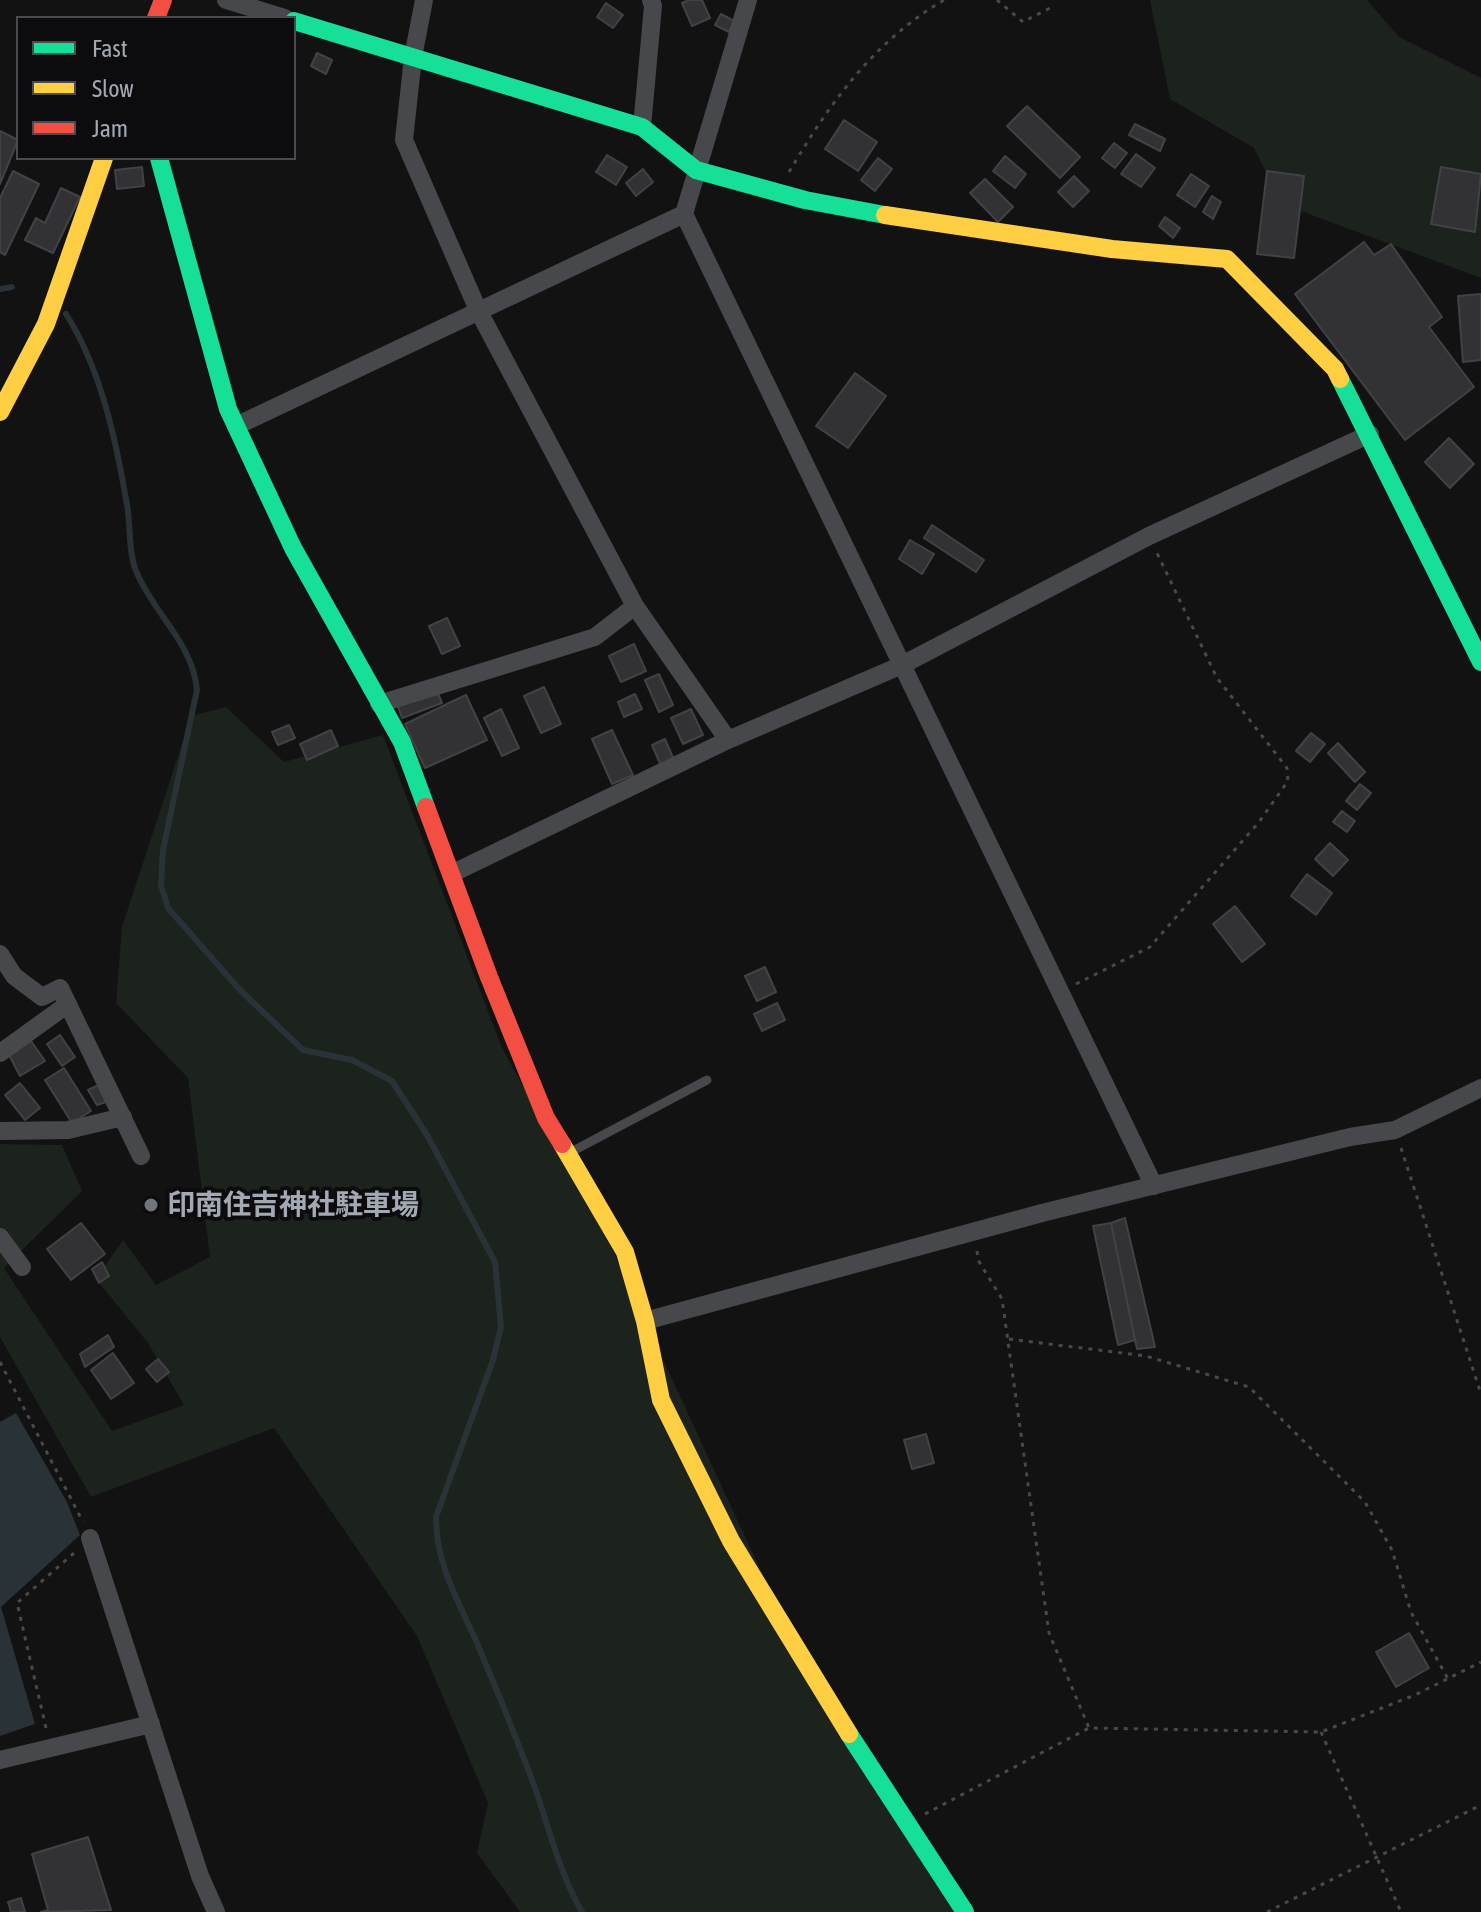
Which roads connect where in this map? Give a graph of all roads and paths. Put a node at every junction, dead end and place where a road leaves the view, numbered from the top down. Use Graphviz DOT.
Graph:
graph roads {
  1 [pos="226,0"];
  2 [pos="424,0"];
  3 [pos="651,0"];
  4 [pos="748,0"];
  5 [pos="944,0"];
  6 [pos="997,0"];
  7 [pos="1052,7"];
  8 [pos="278,16"];
  9 [pos="296,22"];
  10 [pos="413,57"];
  11 [pos="642,127"];
  12 [pos="103,160"];
  13 [pos="160,160"];
  14 [pos="696,170"];
  15 [pos="776,192"];
  16 [pos="684,214"];
  17 [pos="478,310"];
  18 [pos="0,412"];
  19 [pos="236,426"];
  20 [pos="1370,434"];
  21 [pos="1149,536"];
  22 [pos="635,606"];
  23 [pos="1481,662"];
  24 [pos="902,665"];
  25 [pos="379,704"];
  26 [pos="728,740"];
  27 [pos="451,874"];
  28 [pos="0,954"];
  29 [pos="1062,992"];
  30 [pos="68,1004"];
  31 [pos="0,1053"];
  32 [pos="707,1080"];
  33 [pos="1481,1088"];
  34 [pos="123,1117"];
  35 [pos="1395,1130"];
  36 [pos="0,1131"];
  37 [pos="568,1154"];
  38 [pos="141,1156"];
  39 [pos="1154,1186"];
  40 [pos="975,1231"];
  41 [pos="0,1237"];
  42 [pos="22,1267"];
  43 [pos="645,1321"];
  44 [pos="1009,1339"];
  45 [pos="0,1362"];
  46 [pos="1481,1394"];
  47 [pos="90,1538"];
  48 [pos="1481,1662"];
  49 [pos="1448,1679"];
  50 [pos="151,1724"];
  51 [pos="1089,1728"];
  52 [pos="47,1731"];
  53 [pos="1321,1732"];
  54 [pos="0,1760"];
  55 [pos="1481,1805"];
  56 [pos="920,1817"];
  57 [pos="1375,1858"];
  58 [pos="216,1912"];
  59 [pos="965,1912"];
  60 [pos="1267,1912"];
  61 [pos="1401,1912"];
  1 -- 8 [label="street"];
  2 -- 10 [label="street"];
  3 -- 11 [label="street"];
  4 -- 14 [label="street"];
  5 -- 15 [label="path"];
  6 -- 7 [label="path"];
  9 -- 10 [label="street"];
  10 -- 11 [label="street"];
  10 -- 17 [label="street"];
  11 -- 14 [label="street"];
  12 -- 18 [label="street"];
  13 -- 19 [label="street"];
  14 -- 15 [label="street"];
  14 -- 16 [label="street"];
  15 -- 20 [label="street"];
  16 -- 17 [label="street"];
  16 -- 24 [label="street"];
  17 -- 19 [label="street"];
  17 -- 22 [label="street"];
  19 -- 25 [label="street"];
  20 -- 21 [label="street"];
  20 -- 23 [label="street"];
  21 -- 24 [label="street"];
  21 -- 29 [label="path"];
  22 -- 25 [label="street"];
  22 -- 26 [label="street"];
  24 -- 26 [label="street"];
  24 -- 29 [label="street"];
  25 -- 27 [label="street"];
  26 -- 27 [label="street"];
  27 -- 37 [label="street"];
  28 -- 30 [label="street"];
  29 -- 39 [label="street"];
  30 -- 31 [label="street"];
  30 -- 34 [label="street"];
  32 -- 37 [label="lane"];
  33 -- 35 [label="street"];
  34 -- 36 [label="street"];
  34 -- 38 [label="street"];
  35 -- 39 [label="street"];
  35 -- 46 [label="path"];
  37 -- 43 [label="street"];
  39 -- 40 [label="street"];
  40 -- 43 [label="street"];
  40 -- 44 [label="path"];
  41 -- 42 [label="street"];
  43 -- 59 [label="street"];
  44 -- 49 [label="path"];
  44 -- 51 [label="path"];
  45 -- 47 [label="path"];
  47 -- 50 [label="street"];
  47 -- 52 [label="path"];
  48 -- 49 [label="path"];
  49 -- 53 [label="path"];
  50 -- 54 [label="street"];
  50 -- 58 [label="street"];
  51 -- 53 [label="path"];
  51 -- 56 [label="path"];
  53 -- 57 [label="path"];
  55 -- 57 [label="path"];
  57 -- 60 [label="path"];
  57 -- 61 [label="path"];
}
